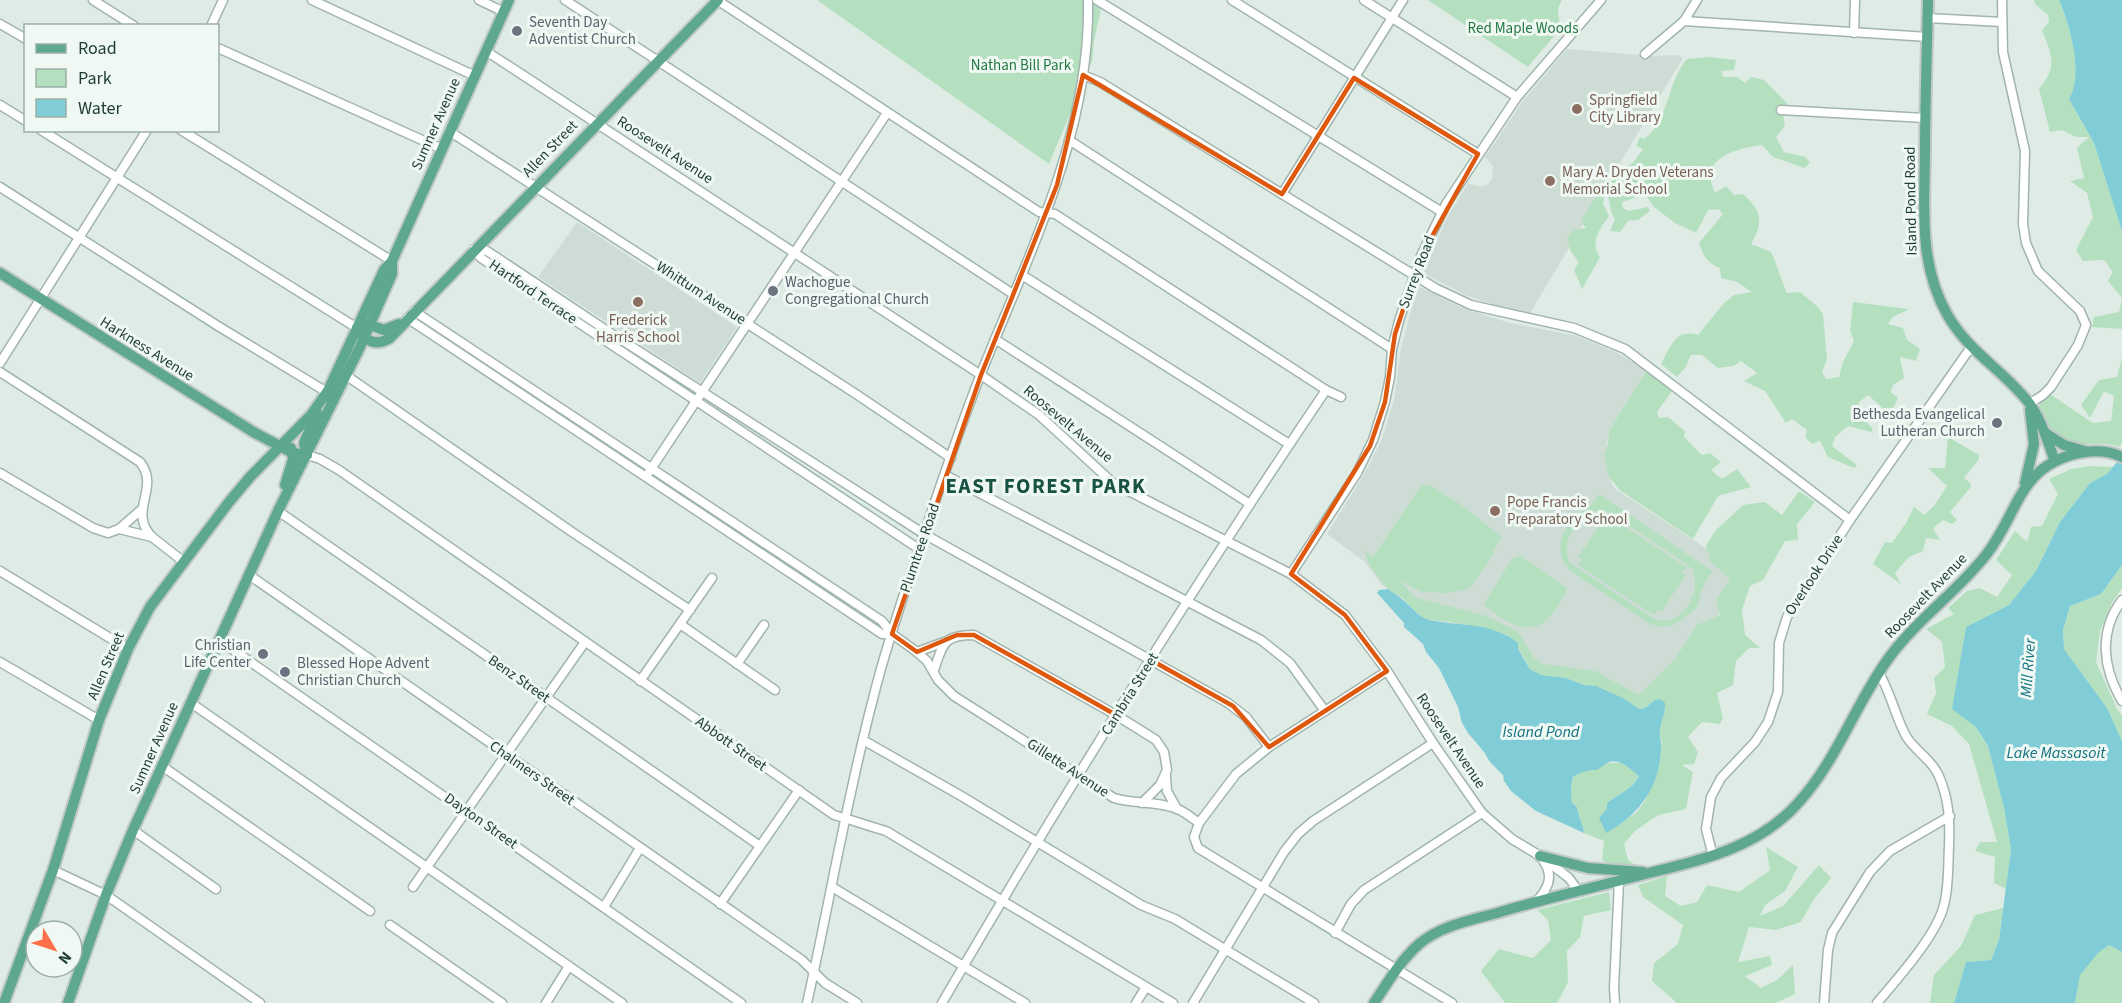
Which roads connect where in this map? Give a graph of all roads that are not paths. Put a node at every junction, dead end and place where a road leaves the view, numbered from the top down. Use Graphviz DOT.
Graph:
graph roads {
  1 [pos="93,0"];
  2 [pos="223,0"];
  3 [pos="312,0"];
  4 [pos="479,0"];
  5 [pos="509,0"];
  6 [pos="565,0"];
  7 [pos="717,0"];
  8 [pos="1088,0"];
  9 [pos="1097,0"];
  10 [pos="1232,0"];
  11 [pos="1364,0"];
  12 [pos="1403,0"];
  13 [pos="1601,0"];
  14 [pos="1697,0"];
  15 [pos="1855,0"];
  16 [pos="1928,0"];
  17 [pos="2002,0"];
  18 [pos="504,12"];
  19 [pos="1391,17"];
  20 [pos="1928,18"];
  21 [pos="1684,21"];
  22 [pos="2002,22"];
  23 [pos="0,24"];
  24 [pos="131,24"];
  25 [pos="212,24"];
  26 [pos="1854,33"];
  27 [pos="1928,37"];
  28 [pos="24,38"];
  29 [pos="219,48"];
  30 [pos="486,51"];
  31 [pos="1645,54"];
  32 [pos="657,62"];
  33 [pos="1083,75"];
  34 [pos="475,76"];
  35 [pos="1354,78"];
  36 [pos="1517,97"];
  37 [pos="0,105"];
  38 [pos="1781,110"];
  39 [pos="887,113"];
  40 [pos="1926,118"];
  41 [pos="24,120"];
  42 [pos="597,123"];
  43 [pos="449,130"];
  44 [pos="44,132"];
  45 [pos="146,132"];
  46 [pos="185,132"];
  47 [pos="1317,136"];
  48 [pos="1069,140"];
  49 [pos="442,148"];
  50 [pos="1478,154"];
  51 [pos="117,178"];
  52 [pos="842,182"];
  53 [pos="536,186"];
  54 [pos="0,187"];
  55 [pos="1282,194"];
  56 [pos="1442,212"];
  57 [pos="1045,214"];
  58 [pos="79,237"];
  59 [pos="474,249"];
  60 [pos="794,253"];
  61 [pos="392,261"];
  62 [pos="0,273"];
  63 [pos="1022,274"];
  64 [pos="1414,276"];
  65 [pos="1013,294"];
  66 [pos="41,299"];
  67 [pos="408,316"];
  68 [pos="748,324"];
  69 [pos="370,325"];
  70 [pos="357,328"];
  71 [pos="364,339"];
  72 [pos="995,339"];
  73 [pos="1971,347"];
  74 [pos="1392,349"];
  75 [pos="0,363"];
  76 [pos="0,372"];
  77 [pos="981,375"];
  78 [pos="347,376"];
  79 [pos="1326,390"];
  80 [pos="535,392"];
  81 [pos="703,393"];
  82 [pos="332,395"];
  83 [pos="1341,396"];
  84 [pos="528,400"];
  85 [pos="697,402"];
  86 [pos="2030,404"];
  87 [pos="2044,433"];
  88 [pos="1289,444"];
  89 [pos="288,448"];
  90 [pos="2086,451"];
  91 [pos="307,454"];
  92 [pos="2118,456"];
  93 [pos="951,458"];
  94 [pos="2055,461"];
  95 [pos="652,468"];
  96 [pos="0,473"];
  97 [pos="945,475"];
  98 [pos="645,477"];
  99 [pos="2022,491"];
  100 [pos="1250,504"];
  101 [pos="142,509"];
  102 [pos="278,511"];
  103 [pos="1850,520"];
  104 [pos="734,523"];
  105 [pos="119,529"];
  106 [pos="727,531"];
  107 [pos="924,534"];
  108 [pos="152,537"];
  109 [pos="1227,541"];
  110 [pos="919,549"];
  111 [pos="184,562"];
  112 [pos="0,572"];
  113 [pos="1292,574"];
  114 [pos="249,575"];
  115 [pos="814,576"];
  116 [pos="712,578"];
  117 [pos="808,585"];
  118 [pos="2122,600"];
  119 [pos="1188,602"];
  120 [pos="690,610"];
  121 [pos="680,624"];
  122 [pos="764,625"];
  123 [pos="892,634"];
  124 [pos="219,640"];
  125 [pos="585,642"];
  126 [pos="944,642"];
  127 [pos="128,649"];
  128 [pos="917,652"];
  129 [pos="1151,660"];
  130 [pos="0,662"];
  131 [pos="737,664"];
  132 [pos="934,670"];
  133 [pos="1386,671"];
  134 [pos="1879,673"];
  135 [pos="640,681"];
  136 [pos="775,690"];
  137 [pos="546,697"];
  138 [pos="2122,701"];
  139 [pos="190,704"];
  140 [pos="1325,711"];
  141 [pos="1116,715"];
  142 [pos="99,720"];
  143 [pos="864,740"];
  144 [pos="1433,743"];
  145 [pos="1269,747"];
  146 [pos="506,754"];
  147 [pos="162,766"];
  148 [pos="1167,770"];
  149 [pos="1079,775"];
  150 [pos="799,790"];
  151 [pos="1142,803"];
  152 [pos="1177,809"];
  153 [pos="468,811"];
  154 [pos="1482,813"];
  155 [pos="1950,816"];
  156 [pos="847,817"];
  157 [pos="1199,823"];
  158 [pos="133,830"];
  159 [pos="1037,842"];
  160 [pos="760,846"];
  161 [pos="640,848"];
  162 [pos="1540,856"];
  163 [pos="1713,856"];
  164 [pos="427,868"];
  165 [pos="53,870"];
  166 [pos="1655,872"];
  167 [pos="1619,881"];
  168 [pos="413,887"];
  169 [pos="832,887"];
  170 [pos="1261,888"];
  171 [pos="216,890"];
  172 [pos="1579,891"];
  173 [pos="106,895"];
  174 [pos="1002,901"];
  175 [pos="1537,901"];
  176 [pos="720,904"];
  177 [pos="604,907"];
  178 [pos="370,911"];
  179 [pos="390,925"];
  180 [pos="1335,933"];
  181 [pos="1226,950"];
  182 [pos="569,966"];
  183 [pos="963,966"];
  184 [pos="1395,969"];
  185 [pos="814,972"];
  186 [pos="1146,987"];
  187 [pos="4,998"];
  188 [pos="68,1003"];
  189 [pos="260,1003"];
  190 [pos="502,1003"];
  191 [pos="546,1003"];
  192 [pos="622,1003"];
  193 [pos="741,1003"];
  194 [pos="807,1003"];
  195 [pos="858,1003"];
  196 [pos="942,1003"];
  197 [pos="1025,1003"];
  198 [pos="1136,1003"];
  199 [pos="1173,1003"];
  200 [pos="1193,1003"];
  201 [pos="1314,1003"];
  202 [pos="1374,1003"];
  203 [pos="1452,1003"];
  204 [pos="1615,1003"];
  205 [pos="1824,1003"];
  206 [pos="1877,1003"];
  1 -- 24 [label="street"];
  2 -- 25 [label="street"];
  3 -- 34 [label="street"];
  4 -- 18 [label="street"];
  5 -- 18 [label="main road, Sumner Avenue"];
  6 -- 32 [label="street"];
  7 -- 32 [label="main road, Allen Street"];
  7 -- 39 [label="street"];
  8 -- 33 [label="street, Plumtree Road"];
  9 -- 47 [label="street"];
  10 -- 35 [label="street"];
  11 -- 19 [label="street"];
  12 -- 19 [label="street"];
  13 -- 36 [label="street, Surrey Road"];
  14 -- 21 [label="street"];
  15 -- 26 [label="street"];
  16 -- 20 [label="main road, Island Pond Road"];
  17 -- 22 [label="street"];
  18 -- 30 [label="main road, Sumner Avenue"];
  19 -- 35 [label="street"];
  19 -- 36 [label="street"];
  20 -- 22 [label="street"];
  20 -- 27 [label="main road, Island Pond Road"];
  21 -- 26 [label="street"];
  21 -- 31 [label="street"];
  22 -- 86 [label="street"];
  23 -- 28 [label="street"];
  26 -- 27 [label="street"];
  27 -- 40 [label="main road, Island Pond Road"];
  29 -- 49 [label="street"];
  30 -- 34 [label="main road, Sumner Avenue"];
  30 -- 42 [label="street, Roosevelt Avenue"];
  32 -- 42 [label="main road, Allen Street"];
  32 -- 52 [label="street"];
  33 -- 48 [label="street, Plumtree Road"];
  33 -- 55 [label="street"];
  34 -- 43 [label="main road, Sumner Avenue"];
  35 -- 47 [label="street"];
  35 -- 50 [label="street"];
  36 -- 50 [label="street, Surrey Road"];
  37 -- 41 [label="street"];
  38 -- 40 [label="street"];
  39 -- 52 [label="street"];
  39 -- 57 [label="street"];
  40 -- 73 [label="main road, Island Pond Road"];
  42 -- 53 [label="main road, Allen Street"];
  42 -- 60 [label="street, Roosevelt Avenue"];
  43 -- 49 [label="main road, Sumner Avenue"];
  43 -- 53 [label="street, Whittum Avenue"];
  44 -- 51 [label="street"];
  45 -- 51 [label="street"];
  46 -- 61 [label="street"];
  47 -- 55 [label="street"];
  47 -- 56 [label="street"];
  48 -- 57 [label="street, Plumtree Road"];
  48 -- 74 [label="street"];
  49 -- 61 [label="main road, Sumner Avenue"];
  50 -- 56 [label="street, Surrey Road"];
  51 -- 58 [label="street"];
  51 -- 70 [label="street"];
  52 -- 60 [label="street"];
  52 -- 65 [label="street"];
  53 -- 59 [label="main road, Allen Street"];
  53 -- 68 [label="street, Whittum Avenue"];
  54 -- 58 [label="street"];
  55 -- 64 [label="street"];
  56 -- 64 [label="street, Surrey Road"];
  57 -- 63 [label="street, Plumtree Road"];
  57 -- 79 [label="street"];
  58 -- 66 [label="street"];
  58 -- 82 [label="street"];
  59 -- 67 [label="main road, Allen Street"];
  59 -- 81 [label="street, Hartford Terrace"];
  59 -- 85 [label="street, Hartford Terrace"];
  60 -- 68 [label="street"];
  60 -- 77 [label="street, Roosevelt Avenue"];
  61 -- 69 [label="main road, Sumner Avenue"];
  61 -- 70 [label="main road, Sumner Avenue"];
  62 -- 66 [label="main road, Harkness Avenue"];
  63 -- 65 [label="street, Plumtree Road"];
  63 -- 88 [label="street"];
  64 -- 74 [label="street, Surrey Road"];
  64 -- 103 [label="street"];
  65 -- 72 [label="street, Plumtree Road"];
  66 -- 75 [label="street"];
  66 -- 89 [label="main road, Harkness Avenue"];
  67 -- 69 [label="main road, Allen Street"];
  67 -- 71 [label="main road, Allen Street"];
  67 -- 80 [label="street, Gillette Avenue"];
  67 -- 84 [label="street, Gillette Avenue"];
  68 -- 81 [label="street"];
  68 -- 93 [label="street, Whittum Avenue"];
  69 -- 70 [label="main road, Allen Street"];
  69 -- 71 [label="main road, Sumner Avenue"];
  70 -- 71 [label="main road"];
  70 -- 82 [label="main road, Sumner Avenue"];
  71 -- 78 [label="main road, Sumner Avenue"];
  72 -- 77 [label="street, Plumtree Road"];
  72 -- 100 [label="street"];
  73 -- 86 [label="main road, Island Pond Road"];
  73 -- 103 [label="street, Overlook Drive"];
  74 -- 113 [label="street, Surrey Road"];
  76 -- 101 [label="street"];
  77 -- 93 [label="street, Plumtree Road"];
  77 -- 109 [label="street, Roosevelt Avenue"];
  78 -- 82 [label="main road, Sumner Avenue"];
  78 -- 120 [label="street"];
  79 -- 83 [label="street"];
  79 -- 88 [label="street, Cambria Street"];
  80 -- 84 [label="street"];
  80 -- 95 [label="street, Gillette Avenue"];
  81 -- 85 [label="street"];
  81 -- 107 [label="street, Hartford Terrace"];
  82 -- 89 [label="main road, Allen Street"];
  82 -- 91 [label="main road, Sumner Avenue"];
  84 -- 98 [label="street, Gillette Avenue"];
  85 -- 95 [label="street"];
  85 -- 110 [label="street, Hartford Terrace"];
  86 -- 87 [label="main road, Island Pond Road"];
  86 -- 99 [label="main road"];
  87 -- 90 [label="main road"];
  87 -- 94 [label="main road, Island Pond Road"];
  88 -- 100 [label="street, Cambria Street"];
  89 -- 91 [label="main road"];
  89 -- 102 [label="main road, Sumner Avenue"];
  89 -- 111 [label="main road, Allen Street"];
  90 -- 92 [label="main road, Roosevelt Avenue"];
  90 -- 94 [label="main road, Roosevelt Avenue"];
  91 -- 102 [label="main road, Sumner Avenue"];
  91 -- 125 [label="street, Abbott Street"];
  93 -- 97 [label="street, Plumtree Road"];
  94 -- 99 [label="main road, Roosevelt Avenue"];
  95 -- 98 [label="street"];
  95 -- 104 [label="street, Gillette Avenue"];
  96 -- 105 [label="street"];
  97 -- 107 [label="street, Plumtree Road"];
  97 -- 119 [label="street"];
  98 -- 106 [label="street, Gillette Avenue"];
  99 -- 134 [label="main road, Roosevelt Avenue"];
  100 -- 109 [label="street, Cambria Street"];
  101 -- 105 [label="street"];
  101 -- 108 [label="street"];
  102 -- 114 [label="main road, Sumner Avenue"];
  102 -- 137 [label="street, Benz Street"];
  103 -- 163 [label="street, Overlook Drive"];
  104 -- 106 [label="street"];
  104 -- 115 [label="street, Gillette Avenue"];
  105 -- 108 [label="street"];
  106 -- 117 [label="street, Gillette Avenue"];
  107 -- 110 [label="street, Plumtree Road"];
  107 -- 129 [label="street, Hartford Terrace"];
  108 -- 111 [label="street"];
  109 -- 113 [label="street, Roosevelt Avenue"];
  109 -- 119 [label="street, Cambria Street"];
  110 -- 123 [label="street, Plumtree Road"];
  111 -- 127 [label="main road, Allen Street"];
  112 -- 127 [label="street"];
  113 -- 133 [label="street, Roosevelt Avenue"];
  114 -- 124 [label="main road, Sumner Avenue"];
  114 -- 146 [label="street, Chalmers Street"];
  115 -- 117 [label="street"];
  115 -- 123 [label="street, Gillette Avenue"];
  116 -- 120 [label="street"];
  117 -- 123 [label="street, Gillette Avenue"];
  118 -- 138 [label="street"];
  119 -- 129 [label="street, Cambria Street"];
  119 -- 140 [label="street"];
  120 -- 121 [label="street"];
  121 -- 131 [label="street"];
  121 -- 135 [label="street"];
  122 -- 131 [label="street"];
  123 -- 128 [label="street, Gillette Avenue"];
  123 -- 143 [label="street, Plumtree Road"];
  124 -- 139 [label="main road, Sumner Avenue"];
  124 -- 153 [label="street, Dayton Street"];
  125 -- 135 [label="street, Abbott Street"];
  125 -- 137 [label="street"];
  126 -- 128 [label="street"];
  126 -- 132 [label="street"];
  126 -- 141 [label="street"];
  127 -- 142 [label="main road, Allen Street"];
  128 -- 132 [label="street, Gillette Avenue"];
  129 -- 141 [label="street, Cambria Street"];
  129 -- 145 [label="street, Hartford Terrace"];
  130 -- 142 [label="street"];
  131 -- 136 [label="street"];
  132 -- 149 [label="street, Gillette Avenue"];
  133 -- 140 [label="street"];
  133 -- 144 [label="street, Roosevelt Avenue"];
  134 -- 155 [label="street"];
  134 -- 163 [label="main road, Roosevelt Avenue"];
  135 -- 150 [label="street, Abbott Street"];
  137 -- 146 [label="street"];
  137 -- 160 [label="street, Benz Street"];
  139 -- 147 [label="main road, Sumner Avenue"];
  139 -- 164 [label="street"];
  140 -- 145 [label="street"];
  141 -- 148 [label="street"];
  141 -- 149 [label="street, Cambria Street"];
  142 -- 165 [label="main road, Allen Street"];
  143 -- 156 [label="street, Plumtree Road"];
  143 -- 159 [label="street"];
  144 -- 154 [label="street, Roosevelt Avenue"];
  144 -- 170 [label="street"];
  145 -- 157 [label="street"];
  146 -- 153 [label="street"];
  146 -- 161 [label="street, Chalmers Street"];
  147 -- 158 [label="main road, Sumner Avenue"];
  147 -- 178 [label="street"];
  148 -- 151 [label="street"];
  148 -- 152 [label="street"];
  149 -- 151 [label="street, Gillette Avenue"];
  149 -- 159 [label="street, Cambria Street"];
  150 -- 156 [label="street, Abbott Street"];
  150 -- 160 [label="street"];
  151 -- 152 [label="street, Gillette Avenue"];
  152 -- 157 [label="street, Gillette Avenue"];
  153 -- 164 [label="street"];
  153 -- 177 [label="street, Dayton Street"];
  154 -- 162 [label="street, Roosevelt Avenue"];
  154 -- 180 [label="street"];
  155 -- 205 [label="street"];
  155 -- 206 [label="street"];
  156 -- 169 [label="street, Plumtree Road"];
  156 -- 174 [label="street, Abbott Street"];
  157 -- 170 [label="street"];
  158 -- 171 [label="street"];
  158 -- 173 [label="main road, Sumner Avenue"];
  159 -- 174 [label="street, Cambria Street"];
  159 -- 181 [label="street"];
  160 -- 176 [label="street"];
  161 -- 176 [label="street, Chalmers Street"];
  161 -- 177 [label="street"];
  162 -- 166 [label="main road, Roosevelt Avenue"];
  162 -- 172 [label="street, Roosevelt Avenue"];
  162 -- 175 [label="street"];
  163 -- 166 [label="main road, Roosevelt Avenue"];
  164 -- 168 [label="street"];
  164 -- 182 [label="street"];
  165 -- 173 [label="street"];
  165 -- 187 [label="main road, Allen Street"];
  166 -- 167 [label="main road, Roosevelt Avenue"];
  167 -- 172 [label="main road, Roosevelt Avenue"];
  167 -- 204 [label="street"];
  169 -- 183 [label="street"];
  169 -- 185 [label="street, Plumtree Road"];
  170 -- 180 [label="street"];
  170 -- 181 [label="street"];
  172 -- 175 [label="main road"];
  173 -- 188 [label="main road, Sumner Avenue"];
  173 -- 189 [label="street"];
  174 -- 183 [label="street, Cambria Street"];
  174 -- 186 [label="street, Abbott Street"];
  175 -- 184 [label="main road"];
  176 -- 185 [label="street, Chalmers Street"];
  177 -- 193 [label="street, Dayton Street"];
  179 -- 190 [label="street"];
  180 -- 184 [label="street"];
  181 -- 200 [label="street"];
  181 -- 201 [label="street"];
  182 -- 191 [label="street"];
  182 -- 192 [label="street"];
  183 -- 196 [label="street, Cambria Street"];
  183 -- 197 [label="street"];
  184 -- 202 [label="main road"];
  184 -- 203 [label="street"];
  185 -- 194 [label="street, Plumtree Road"];
  185 -- 195 [label="street, Chalmers Street"];
  186 -- 198 [label="street"];
  186 -- 199 [label="street, Abbott Street"];
}
